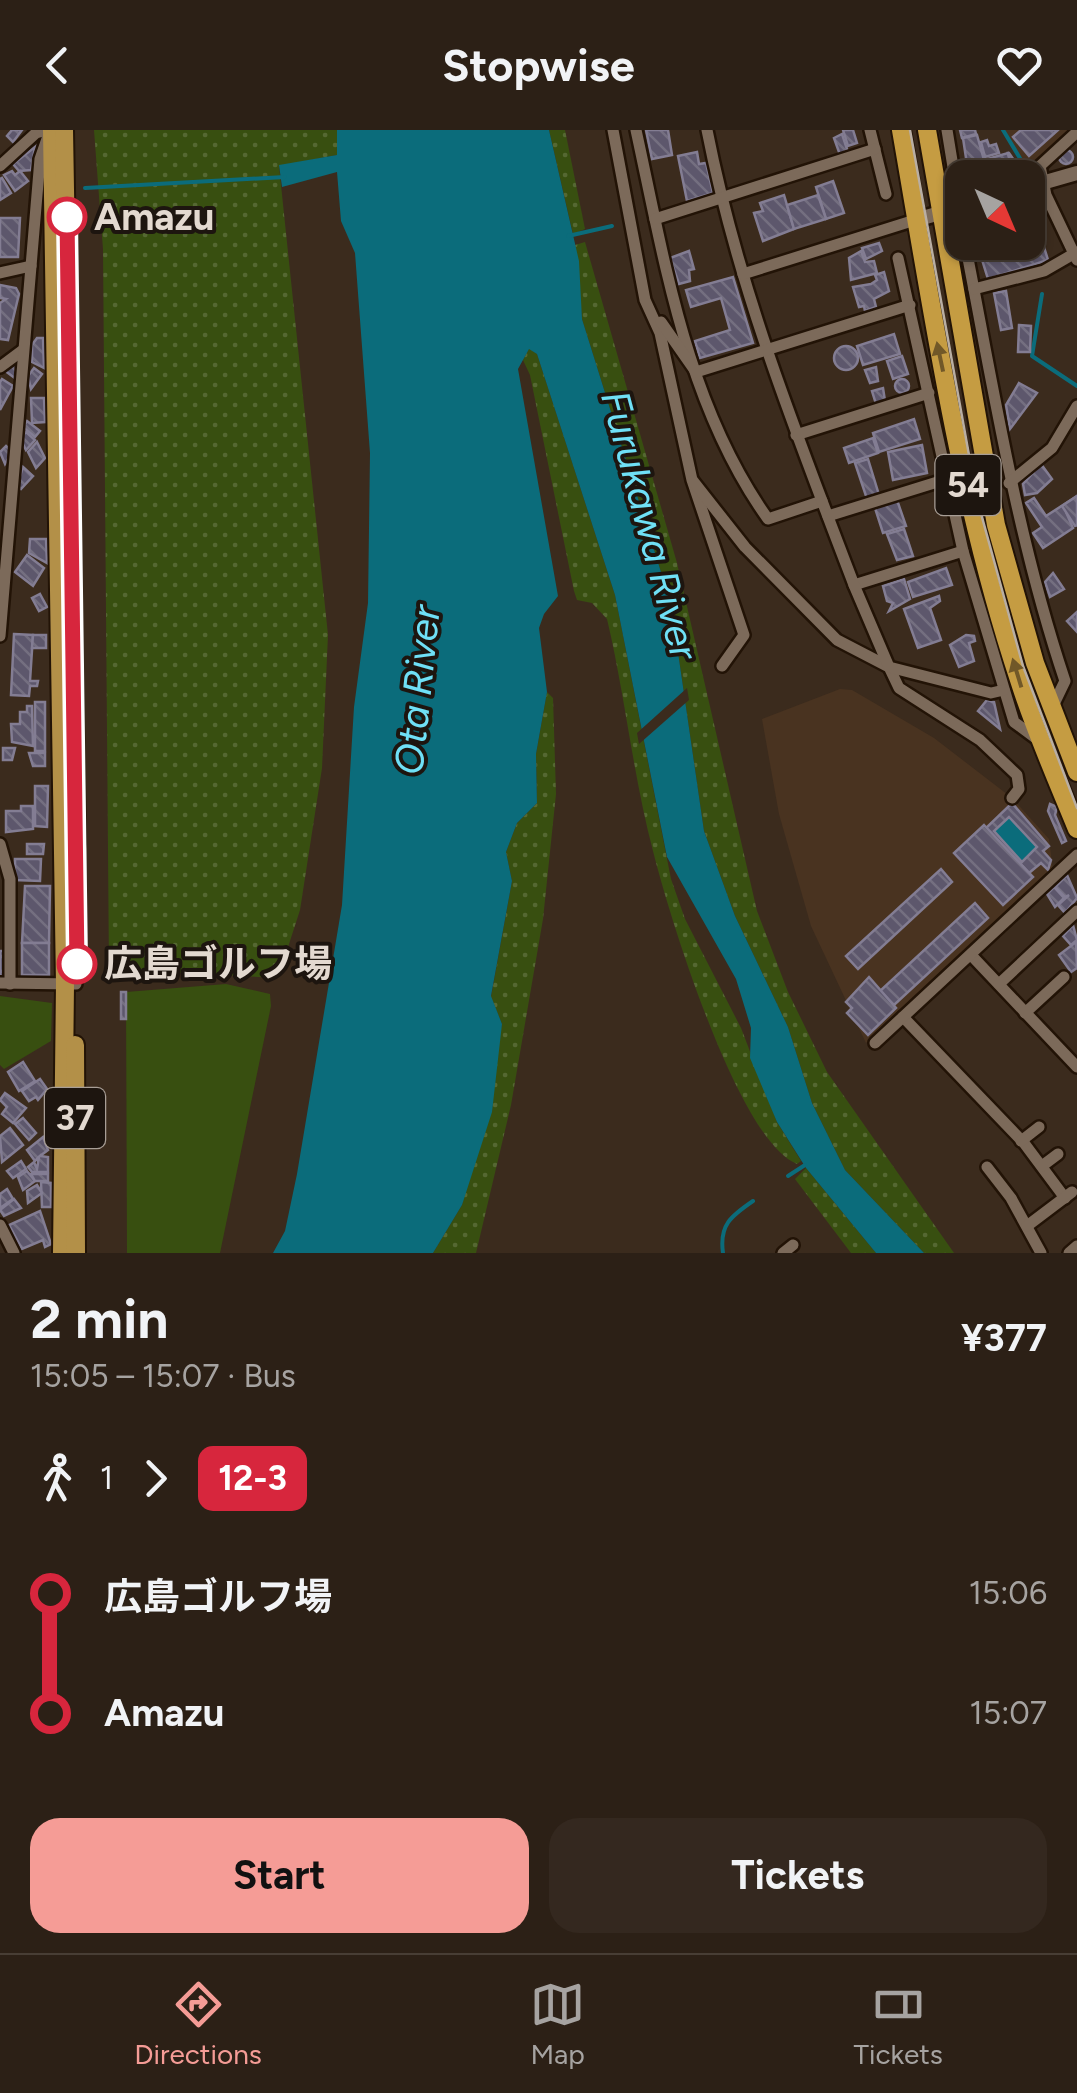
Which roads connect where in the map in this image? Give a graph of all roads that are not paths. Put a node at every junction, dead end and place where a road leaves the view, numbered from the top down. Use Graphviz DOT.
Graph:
graph roads {
  1 [pos="50,130"];
  2 [pos="64,130"];
  3 [pos="614,130"];
  4 [pos="636,130"];
  5 [pos="707,130"];
  6 [pos="870,130"];
  7 [pos="901,130"];
  8 [pos="927,130"];
  9 [pos="947,130"];
  10 [pos="1077,132"];
  11 [pos="875,150"];
  12 [pos="952,160"];
  13 [pos="1045,161"];
  14 [pos="0,166"];
  15 [pos="1077,173"];
  16 [pos="1045,182"];
  17 [pos="1045,184"];
  18 [pos="886,194"];
  19 [pos="720,199"];
  20 [pos="945,212"];
  21 [pos="940,213"];
  22 [pos="655,219"];
  23 [pos="915,220"];
  24 [pos="1076,255"];
  25 [pos="898,258"];
  26 [pos="968,260"];
  27 [pos="31,266"];
  28 [pos="0,273"];
  29 [pos="742,274"];
  30 [pos="974,288"];
  31 [pos="954,298"];
  32 [pos="645,300"];
  33 [pos="910,305"];
  34 [pos="930,308"];
  35 [pos="978,312"];
  36 [pos="915,327"];
  37 [pos="23,350"];
  38 [pos="765,352"];
  39 [pos="0,367"];
  40 [pos="696,372"];
  41 [pos="928,393"];
  42 [pos="1077,406"];
  43 [pos="796,435"];
  44 [pos="985,476"];
  45 [pos="947,479"];
  46 [pos="692,480"];
  47 [pos="1010,483"];
  48 [pos="970,498"];
  49 [pos="1013,498"];
  50 [pos="822,501"];
  51 [pos="828,516"];
  52 [pos="962,551"];
  53 [pos="854,585"];
  54 [pos="0,636"];
  55 [pos="722,666"];
  56 [pos="889,667"];
  57 [pos="1077,671"];
  58 [pos="1065,682"];
  59 [pos="1004,690"];
  60 [pos="1052,708"];
  61 [pos="1041,742"];
  62 [pos="1077,772"];
  63 [pos="1012,798"];
  64 [pos="1077,829"];
  65 [pos="0,844"];
  66 [pos="1077,856"];
  67 [pos="1077,911"];
  68 [pos="971,954"];
  69 [pos="1064,977"];
  70 [pos="5,984"];
  71 [pos="71,984"];
  72 [pos="999,984"];
  73 [pos="1025,1013"];
  74 [pos="903,1017"];
  75 [pos="875,1043"];
  76 [pos="1077,1067"];
  77 [pos="1039,1127"];
  78 [pos="1021,1141"];
  79 [pos="1058,1154"];
  80 [pos="1042,1166"];
  81 [pos="987,1167"];
  82 [pos="0,1225"];
  83 [pos="1027,1226"];
  84 [pos="1077,1246"];
  85 [pos="14,1253"];
  86 [pos="62,1253"];
  87 [pos="76,1253"];
  88 [pos="1041,1253"];
  89 [pos="1068,1253"];
  1 -- 14 [label="street"];
  1 -- 27 [label="street"];
  1 -- 71 [label="main road, 37"];
  2 -- 71 [label="main road, 37"];
  3 -- 32 [label="street"];
  4 -- 22 [label="street"];
  5 -- 19 [label="street"];
  6 -- 11 [label="street"];
  7 -- 23 [label="highway, 54"];
  8 -- 21 [label="highway, 54"];
  9 -- 12 [label="street"];
  10 -- 13 [label="street"];
  11 -- 18 [label="street"];
  11 -- 19 [label="street"];
  15 -- 16 [label="street"];
  17 -- 24 [label="street"];
  19 -- 22 [label="street"];
  19 -- 29 [label="street"];
  20 -- 21 [label="street"];
  21 -- 23 [label="street"];
  21 -- 31 [label="highway, 54"];
  22 -- 40 [label="street"];
  23 -- 29 [label="street"];
  23 -- 34 [label="highway, 54"];
  24 -- 30 [label="street"];
  25 -- 33 [label="street"];
  26 -- 30 [label="street"];
  27 -- 28 [label="street"];
  27 -- 37 [label="street"];
  29 -- 38 [label="street"];
  30 -- 35 [label="street"];
  31 -- 35 [label="street"];
  31 -- 44 [label="highway, 54"];
  32 -- 40 [label="street"];
  32 -- 46 [label="street"];
  33 -- 36 [label="street"];
  33 -- 38 [label="street"];
  34 -- 36 [label="street"];
  48 -- 34 [label="highway, 54, one-way"];
  35 -- 47 [label="street"];
  36 -- 41 [label="street"];
  37 -- 39 [label="street"];
  37 -- 54 [label="street"];
  38 -- 40 [label="street"];
  38 -- 43 [label="street"];
  40 -- 50 [label="street"];
  41 -- 43 [label="street"];
  41 -- 45 [label="street"];
  42 -- 47 [label="street"];
  43 -- 50 [label="street"];
  44 -- 49 [label="street"];
  44 -- 60 [label="highway, 54"];
  45 -- 48 [label="street"];
  45 -- 51 [label="street"];
  45 -- 52 [label="street"];
  46 -- 55 [label="street"];
  46 -- 56 [label="street"];
  47 -- 49 [label="street"];
  61 -- 48 [label="highway, 54, one-way"];
  49 -- 58 [label="street"];
  50 -- 51 [label="street"];
  51 -- 53 [label="street"];
  52 -- 53 [label="street"];
  52 -- 59 [label="street"];
  53 -- 56 [label="street"];
  56 -- 59 [label="street"];
  56 -- 63 [label="street"];
  57 -- 58 [label="street"];
  58 -- 60 [label="street"];
  59 -- 61 [label="street"];
  60 -- 62 [label="highway, 54"];
  61 -- 64 [label="highway, 54"];
  65 -- 70 [label="street"];
  66 -- 68 [label="street"];
  67 -- 72 [label="street"];
  68 -- 72 [label="street"];
  68 -- 74 [label="street"];
  69 -- 73 [label="street"];
  70 -- 71 [label="street"];
  71 -- 86 [label="main road, 37"];
  71 -- 87 [label="main road, 37"];
  72 -- 73 [label="street"];
  73 -- 76 [label="street"];
  74 -- 75 [label="street"];
  74 -- 78 [label="street"];
  77 -- 78 [label="street"];
  78 -- 80 [label="street"];
  79 -- 80 [label="street"];
  80 -- 83 [label="street"];
  81 -- 83 [label="street"];
  82 -- 85 [label="street"];
  83 -- 88 [label="street"];
  84 -- 89 [label="street"];
}
